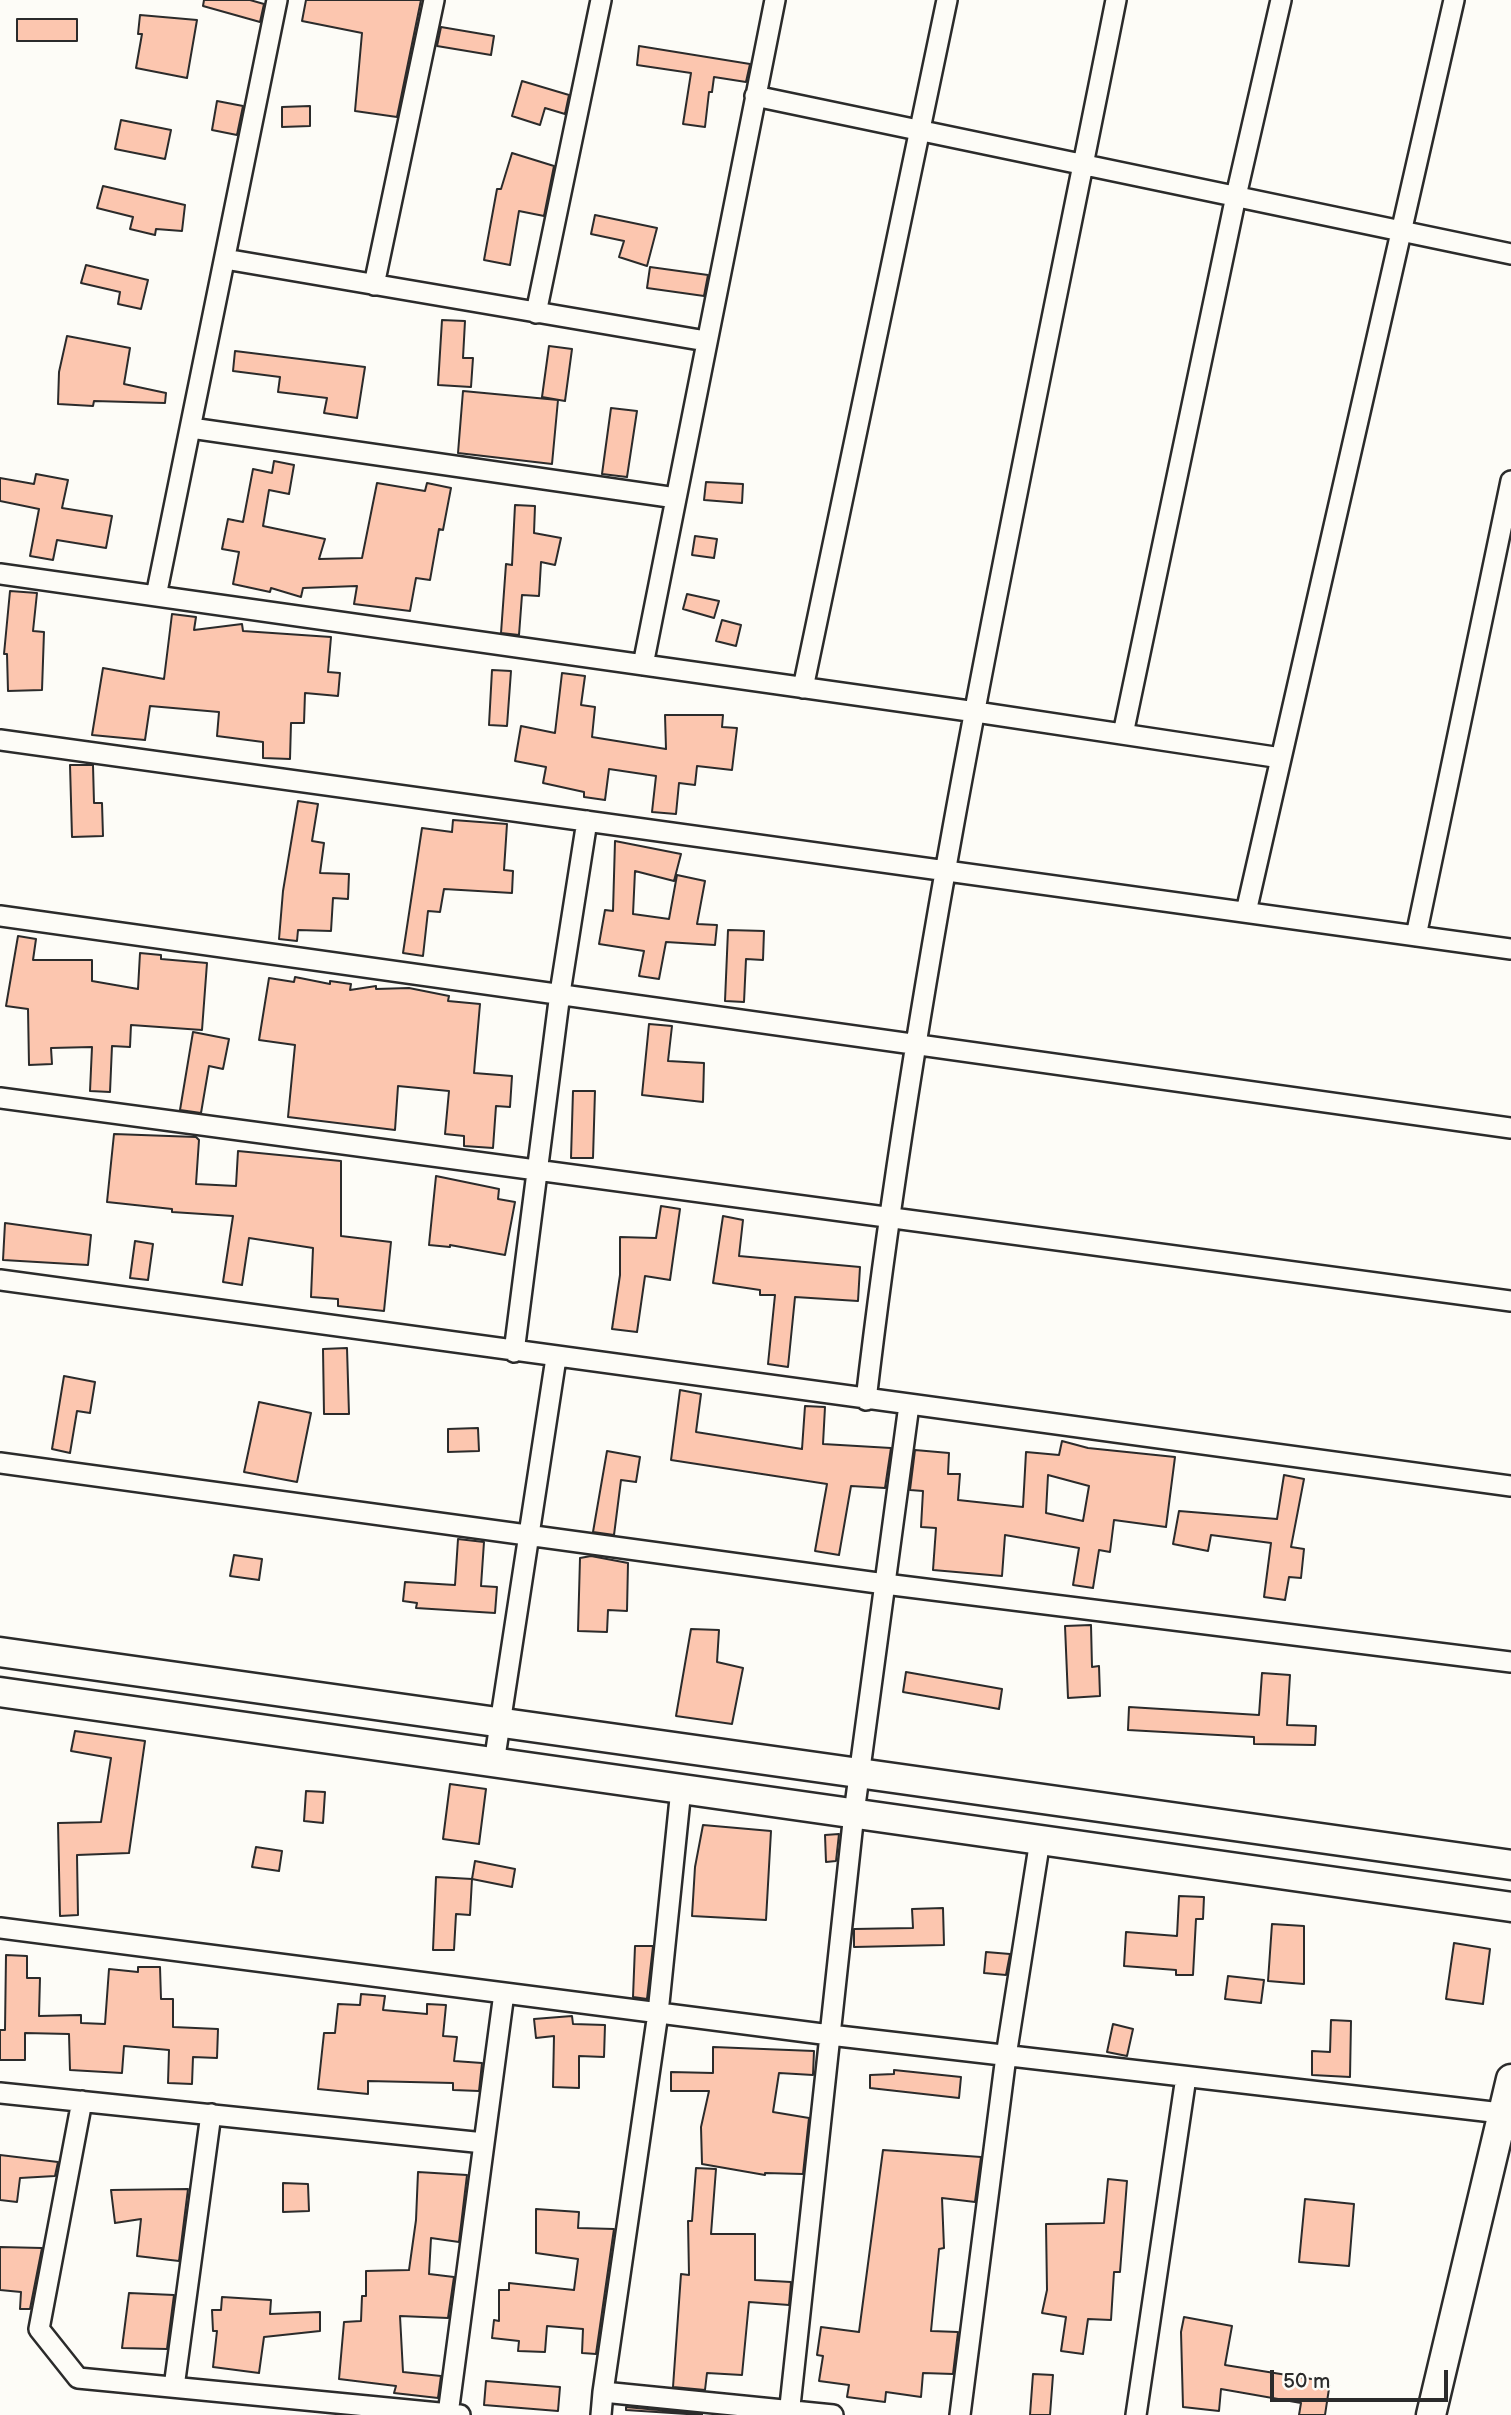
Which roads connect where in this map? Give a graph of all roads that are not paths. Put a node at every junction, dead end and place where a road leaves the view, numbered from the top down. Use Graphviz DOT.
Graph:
graph roads {
  1 [pos="277,0"];
  2 [pos="434,0"];
  3 [pos="601,0"];
  4 [pos="775,0"];
  5 [pos="947,0"];
  6 [pos="1116,0"];
  7 [pos="1281,0"];
  8 [pos="1454,0"];
  9 [pos="755,96"];
  10 [pos="919,130"];
  11 [pos="1083,164"];
  12 [pos="1236,196"];
  13 [pos="1401,231"];
  14 [pos="1511,254"];
  15 [pos="225,259"];
  16 [pos="374,285"];
  17 [pos="536,313"];
  18 [pos="706,341"];
  19 [pos="191,428"];
  20 [pos="1511,481"];
  21 [pos="676,498"];
  22 [pos="0,574"];
  23 [pos="156,596"];
  24 [pos="643,665"];
  25 [pos="803,688"];
  26 [pos="976,712"];
  27 [pos="1123,734"];
  28 [pos="0,740"];
  29 [pos="1281,758"];
  30 [pos="587,821"];
  31 [pos="945,871"];
  32 [pos="1246,912"];
  33 [pos="0,916"];
  34 [pos="1416,936"];
  35 [pos="1511,949"];
  36 [pos="560,993"];
  37 [pos="916,1042"];
  38 [pos="0,1098"];
  39 [pos="1511,1128"];
  40 [pos="538,1171"];
  41 [pos="887,1219"];
  42 [pos="0,1280"];
  43 [pos="1511,1301"];
  44 [pos="513,1352"];
  45 [pos="556,1358"];
  46 [pos="866,1400"];
  47 [pos="909,1405"];
  48 [pos="0,1463"];
  49 [pos="1511,1486"];
  50 [pos="528,1535"];
  51 [pos="885,1584"];
  52 [pos="0,1652"];
  53 [pos="1511,1662"];
  54 [pos="0,1692"];
  55 [pos="500,1723"];
  56 [pos="494,1763"];
  57 [pos="859,1774"];
  58 [pos="681,1789"];
  59 [pos="854,1814"];
  60 [pos="1040,1840"];
  61 [pos="1511,1865"];
  62 [pos="1511,1907"];
  63 [pos="0,1928"];
  64 [pos="504,1993"];
  65 [pos="658,2013"];
  66 [pos="830,2035"];
  67 [pos="1006,2056"];
  68 [pos="1186,2077"];
  69 [pos="1511,2079"];
  70 [pos="0,2093"];
  71 [pos="82,2101"];
  72 [pos="1501,2113"];
  73 [pos="211,2114"];
  74 [pos="484,2143"];
  75 [pos="174,2387"];
  76 [pos="603,2392"];
  77 [pos="333,2409"];
  78 [pos="790,2413"];
  79 [pos="454,2414"];
  80 [pos="601,2415"];
  81 [pos="833,2415"];
  82 [pos="960,2415"];
  83 [pos="1136,2415"];
  84 [pos="1431,2415"];
  1 -- 15 [label="street"];
  2 -- 16 [label="street"];
  3 -- 17 [label="street"];
  4 -- 9 [label="street"];
  5 -- 10 [label="street"];
  6 -- 11 [label="street"];
  7 -- 12 [label="street"];
  8 -- 13 [label="street"];
  9 -- 10 [label="street"];
  9 -- 18 [label="street"];
  10 -- 11 [label="street"];
  10 -- 25 [label="street"];
  11 -- 12 [label="street"];
  11 -- 26 [label="street"];
  12 -- 13 [label="street"];
  12 -- 27 [label="street"];
  13 -- 14 [label="street"];
  13 -- 29 [label="street"];
  15 -- 16 [label="street"];
  15 -- 19 [label="street"];
  16 -- 17 [label="street"];
  17 -- 18 [label="street"];
  18 -- 21 [label="street"];
  19 -- 21 [label="street"];
  19 -- 23 [label="street"];
  20 -- 34 [label="street"];
  21 -- 24 [label="street"];
  22 -- 23 [label="street"];
  23 -- 24 [label="street"];
  24 -- 25 [label="street"];
  25 -- 26 [label="street"];
  26 -- 27 [label="street"];
  26 -- 31 [label="street"];
  27 -- 29 [label="street"];
  28 -- 30 [label="street"];
  29 -- 32 [label="street"];
  30 -- 31 [label="street"];
  30 -- 36 [label="street"];
  31 -- 32 [label="street"];
  31 -- 37 [label="street"];
  32 -- 34 [label="street"];
  33 -- 36 [label="street"];
  34 -- 35 [label="street"];
  36 -- 37 [label="street"];
  36 -- 40 [label="street"];
  37 -- 39 [label="street"];
  37 -- 41 [label="street"];
  38 -- 40 [label="street"];
  40 -- 41 [label="street"];
  40 -- 44 [label="street"];
  41 -- 43 [label="street"];
  41 -- 46 [label="street"];
  42 -- 44 [label="street"];
  44 -- 45 [label="street"];
  45 -- 46 [label="street"];
  45 -- 50 [label="street"];
  46 -- 47 [label="street"];
  47 -- 49 [label="street"];
  47 -- 51 [label="street"];
  48 -- 50 [label="street"];
  50 -- 51 [label="street"];
  50 -- 55 [label="street"];
  51 -- 53 [label="street"];
  51 -- 57 [label="street"];
  52 -- 55 [label="street"];
  54 -- 56 [label="street"];
  55 -- 56 [label="street"];
  55 -- 57 [label="street"];
  56 -- 58 [label="street"];
  57 -- 59 [label="street"];
  57 -- 61 [label="street"];
  58 -- 59 [label="street"];
  58 -- 65 [label="street"];
  59 -- 60 [label="street"];
  59 -- 66 [label="street"];
  60 -- 62 [label="street"];
  60 -- 67 [label="street"];
  63 -- 64 [label="street"];
  64 -- 65 [label="street"];
  64 -- 74 [label="street"];
  65 -- 66 [label="street"];
  65 -- 76 [label="street"];
  66 -- 67 [label="street"];
  66 -- 78 [label="street"];
  67 -- 68 [label="street"];
  67 -- 82 [label="street"];
  68 -- 72 [label="street"];
  68 -- 83 [label="street"];
  69 -- 72 [label="street"];
  70 -- 71 [label="street"];
  71 -- 73 [label="street"];
  71 -- 75 [label="street"];
  72 -- 84 [label="street"];
  73 -- 74 [label="street"];
  73 -- 75 [label="street"];
  74 -- 79 [label="street"];
  75 -- 77 [label="street"];
  76 -- 78 [label="street"];
  76 -- 80 [label="street"];
  77 -- 79 [label="street"];
  78 -- 81 [label="street"];
}
